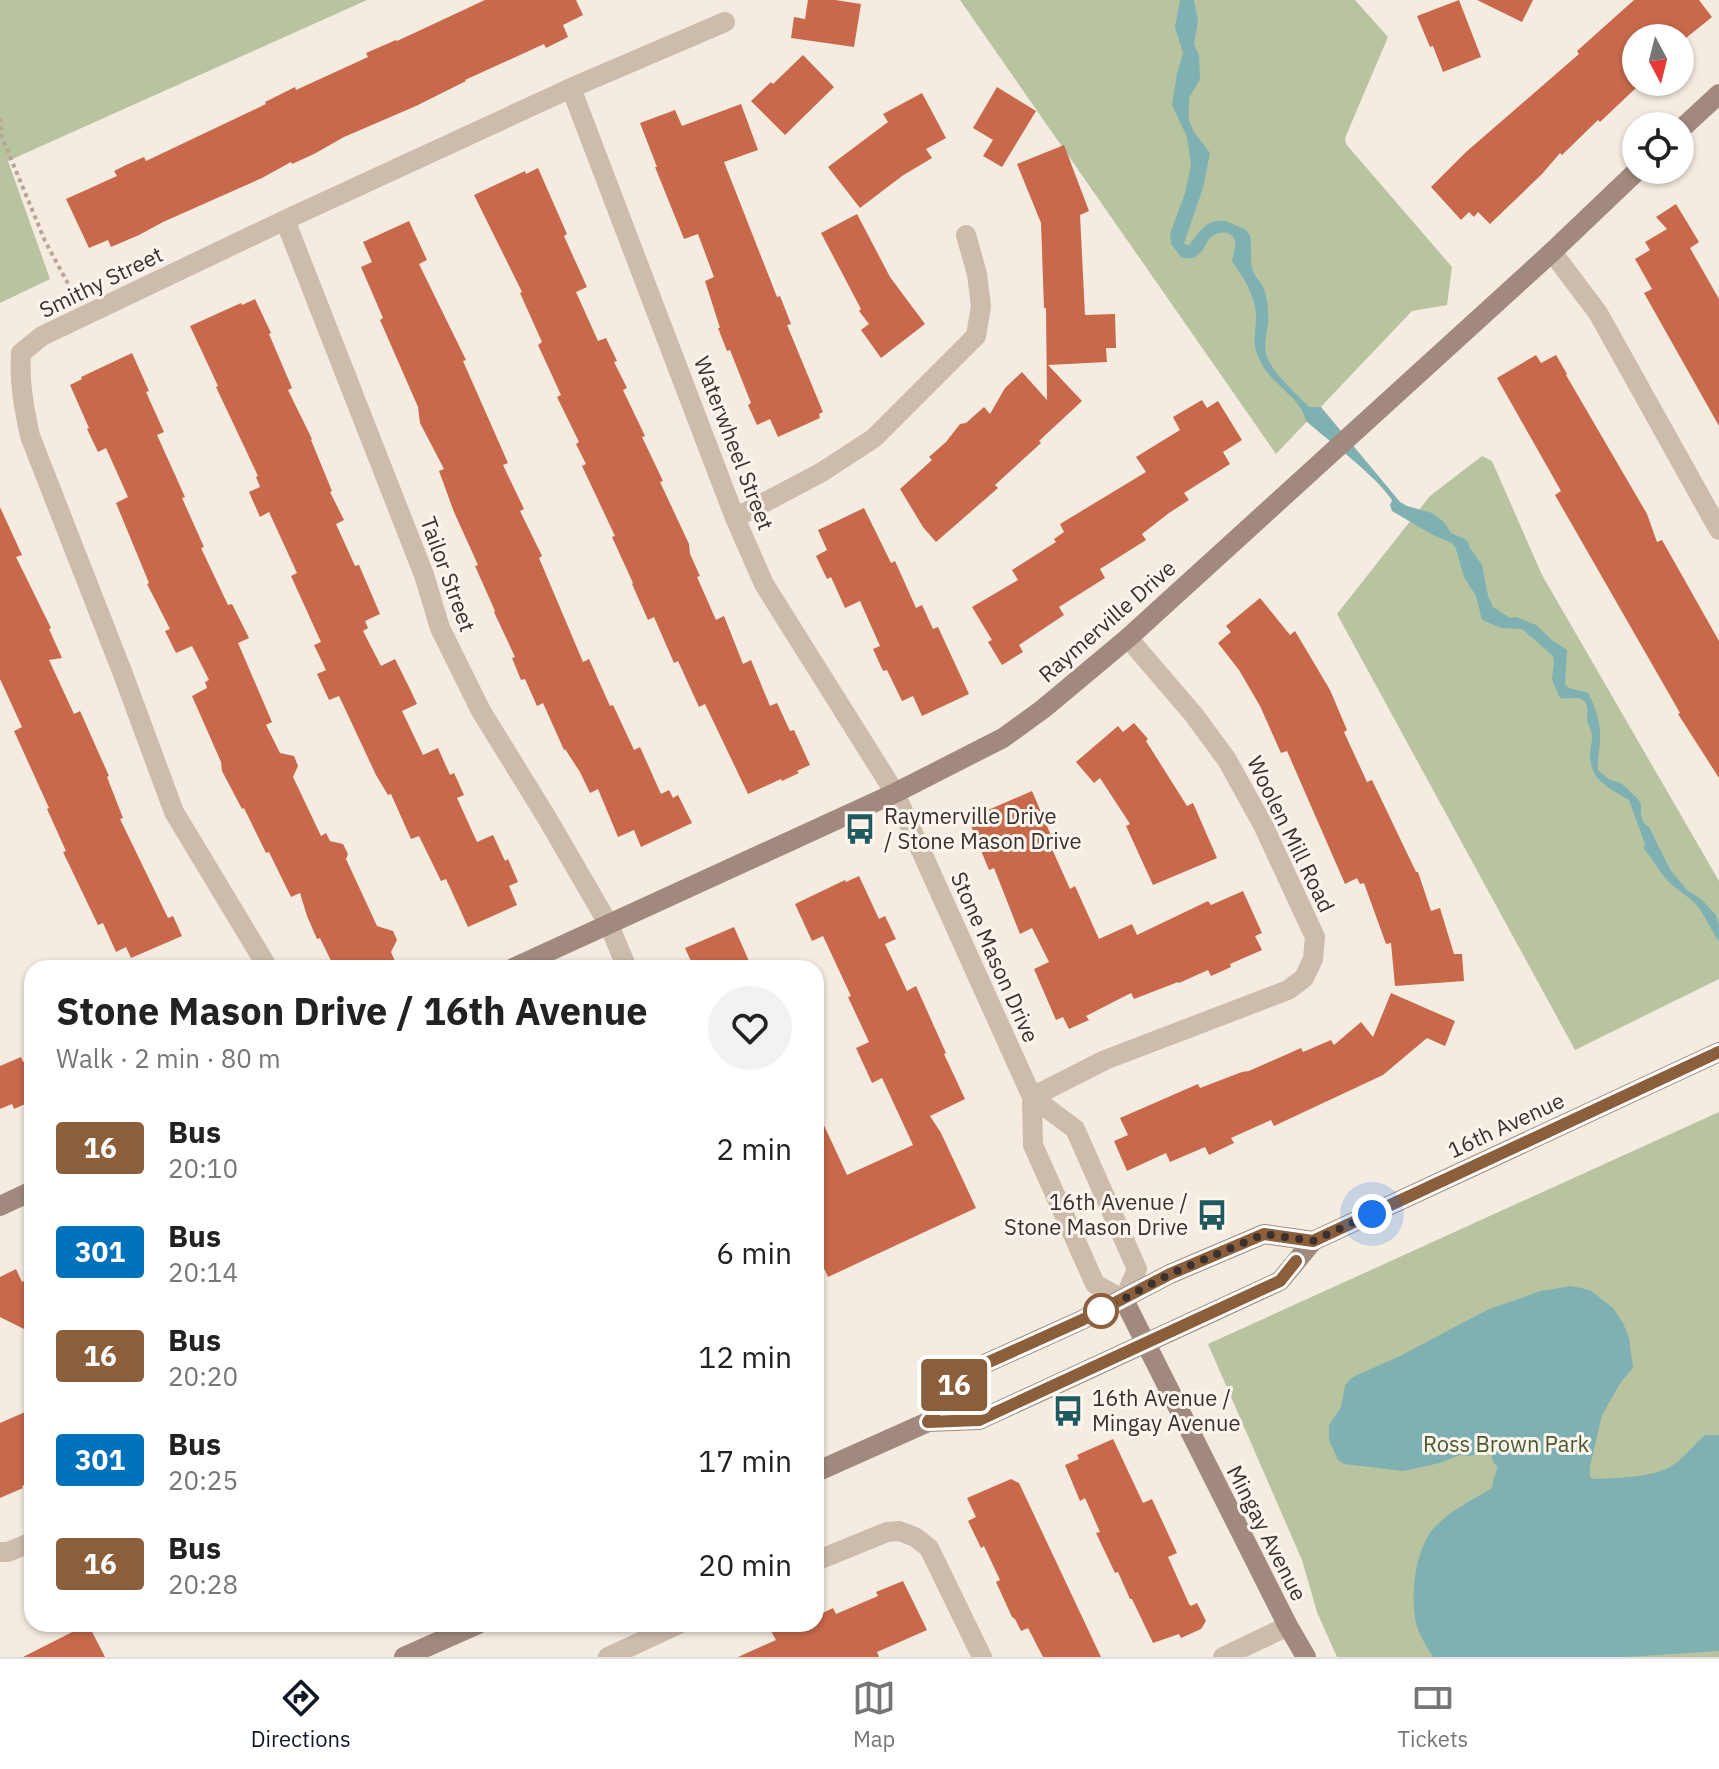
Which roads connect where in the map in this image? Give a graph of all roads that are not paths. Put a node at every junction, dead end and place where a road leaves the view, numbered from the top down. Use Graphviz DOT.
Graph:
graph roads {
  1 [pos="725,22"];
  2 [pos="571,88"];
  3 [pos="1719,94"];
  4 [pos="1694,117"];
  5 [pos="1623,184"];
  6 [pos="285,220"];
  7 [pos="966,235"];
  8 [pos="1552,252"];
  9 [pos="735,518"];
  10 [pos="1719,530"];
  11 [pos="1128,638"];
  12 [pos="895,793"];
  13 [pos="609,925"];
  14 [pos="263,960"];
  15 [pos="531,960"];
  16 [pos="624,960"];
  17 [pos="1719,1052"];
  18 [pos="1032,1097"];
  19 [pos="24,1195"];
  20 [pos="0,1206"];
  21 [pos="1313,1241"];
  22 [pos="1124,1300"];
  23 [pos="1145,1343"];
  24 [pos="928,1422"];
  25 [pos="824,1468"];
  26 [pos="24,1545"];
  27 [pos="0,1552"];
  28 [pos="824,1558"];
  29 [pos="1288,1626"];
  30 [pos="460,1632"];
  31 [pos="662,1632"];
  32 [pos="404,1657"];
  33 [pos="608,1657"];
  34 [pos="982,1657"];
  35 [pos="1223,1657"];
  36 [pos="1306,1657"];
  1 -- 2 [label="street, Smithy Street"];
  2 -- 6 [label="street, Smithy Street"];
  2 -- 9 [label="street, Waterwheel Street"];
  3 -- 4 [label="street"];
  5 -- 8 [label="street, Raymerville Drive"];
  6 -- 13 [label="street, Tailor Street"];
  6 -- 14 [label="street, Smithy Street"];
  7 -- 9 [label="street"];
  8 -- 10 [label="street"];
  8 -- 11 [label="street, Raymerville Drive"];
  9 -- 12 [label="street, Waterwheel Street"];
  11 -- 12 [label="street, Raymerville Drive"];
  11 -- 18 [label="street, Woolen Mill Road"];
  12 -- 13 [label="street, Raymerville Drive"];
  12 -- 18 [label="street, Stone Mason Drive"];
  13 -- 15 [label="street, Raymerville Drive"];
  13 -- 16 [label="street, Tailor Street"];
  17 -- 21 [label="street, 16th Avenue"];
  18 -- 22 [label="street, Stone Mason Drive"];
  18 -- 22 [label="street, Stone Mason Drive"];
  19 -- 20 [label="street"];
  21 -- 22 [label="street"];
  21 -- 23 [label="street, 16th Avenue"];
  22 -- 23 [label="street, Mingay Avenue"];
  22 -- 24 [label="street"];
  23 -- 24 [label="street, 16th Avenue"];
  23 -- 29 [label="street, Mingay Avenue"];
  24 -- 25 [label="street, 16th Avenue"];
  26 -- 27 [label="street"];
  28 -- 34 [label="street"];
  29 -- 35 [label="street"];
  29 -- 36 [label="street, Mingay Avenue"];
  30 -- 32 [label="street"];
  31 -- 33 [label="street"];
}
